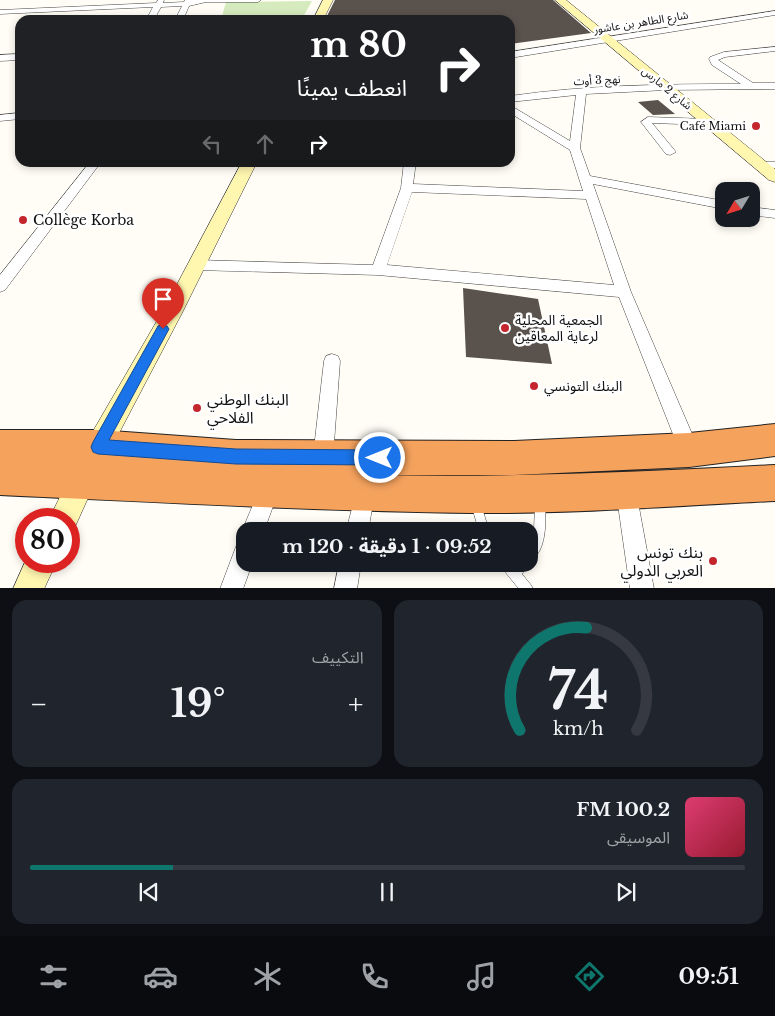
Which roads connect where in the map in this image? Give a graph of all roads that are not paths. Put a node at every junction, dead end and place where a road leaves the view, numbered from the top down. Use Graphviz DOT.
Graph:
graph roads {
  1 [pos="20,0"];
  2 [pos="168,0"];
  3 [pos="200,0"];
  4 [pos="258,0"];
  5 [pos="328,0"];
  6 [pos="560,0"];
  7 [pos="160,2"];
  8 [pos="187,2"];
  9 [pos="85,5"];
  10 [pos="775,8"];
  11 [pos="3,12"];
  12 [pos="775,13"];
  13 [pos="153,15"];
  14 [pos="181,15"];
  15 [pos="320,15"];
  16 [pos="605,37"];
  17 [pos="515,47"];
  18 [pos="775,49"];
  19 [pos="515,54"];
  20 [pos="15,57"];
  21 [pos="0,58"];
  22 [pos="750,86"];
  23 [pos="775,86"];
  24 [pos="666,87"];
  25 [pos="581,93"];
  26 [pos="515,98"];
  27 [pos="15,110"];
  28 [pos="0,111"];
  29 [pos="515,112"];
  30 [pos="15,116"];
  31 [pos="0,118"];
  32 [pos="708,122"];
  33 [pos="575,148"];
  34 [pos="670,152"];
  35 [pos="761,165"];
  36 [pos="775,165"];
  37 [pos="92,167"];
  38 [pos="247,167"];
  39 [pos="409,167"];
  40 [pos="775,177"];
  41 [pos="585,179"];
  42 [pos="407,188"];
  43 [pos="592,195"];
  44 [pos="715,204"];
  45 [pos="760,212"];
  46 [pos="775,214"];
  47 [pos="196,265"];
  48 [pos="378,270"];
  49 [pos="0,286"];
  50 [pos="624,292"];
  51 [pos="332,361"];
  52 [pos="775,440"];
  53 [pos="0,447"];
  54 [pos="98,447"];
  55 [pos="689,450"];
  56 [pos="323,457"];
  57 [pos="0,478"];
  58 [pos="775,482"];
  59 [pos="83,483"];
  60 [pos="269,490"];
  61 [pos="626,492"];
  62 [pos="365,493"];
  63 [pos="539,494"];
  64 [pos="473,495"];
  65 [pos="70,508"];
  66 [pos="257,522"];
  67 [pos="359,522"];
  68 [pos="481,522"];
  69 [pos="538,538"];
  70 [pos="237,572"];
  71 [pos="348,572"];
  72 [pos="36,573"];
  73 [pos="514,574"];
  74 [pos="28,588"];
  75 [pos="231,588"];
  76 [pos="345,588"];
  77 [pos="526,588"];
  78 [pos="642,588"];
  1 -- 11 [label="street"];
  2 -- 7 [label="street"];
  3 -- 4 [label="street"];
  3 -- 8 [label="street"];
  5 -- 15 [label="street"];
  6 -- 16 [label="street, شارع 2 مارس"];
  7 -- 8 [label="street"];
  7 -- 9 [label="street"];
  7 -- 13 [label="street"];
  8 -- 14 [label="street"];
  9 -- 11 [label="street"];
  10 -- 16 [label="street, شارع الطاهر بن عاشور"];
  12 -- 16 [label="street, شارع الطاهر بن عاشور"];
  16 -- 17 [label="street, شارع الطاهر بن عاشور"];
  16 -- 19 [label="street, شارع الطاهر بن عاشور"];
  16 -- 24 [label="street, شارع 2 مارس"];
  18 -- 22 [label="street"];
  20 -- 21 [label="street"];
  22 -- 23 [label="street, نهج 3 أوت"];
  22 -- 24 [label="street, نهج 3 أوت"];
  24 -- 25 [label="street, نهج 3 أوت"];
  24 -- 32 [label="street, شارع 2 مارس"];
  25 -- 26 [label="street, نهج 3 أوت"];
  25 -- 33 [label="street"];
  27 -- 28 [label="street"];
  29 -- 33 [label="street"];
  30 -- 31 [label="street"];
  32 -- 34 [label="street"];
  32 -- 35 [label="street, شارع 2 مارس"];
  33 -- 41 [label="street"];
  35 -- 36 [label="street"];
  35 -- 40 [label="street, شارع 2 مارس"];
  37 -- 49 [label="street"];
  38 -- 47 [label="street"];
  39 -- 42 [label="street"];
  41 -- 43 [label="street"];
  41 -- 44 [label="street"];
  42 -- 43 [label="street"];
  42 -- 48 [label="street"];
  43 -- 50 [label="street"];
  45 -- 46 [label="street"];
  47 -- 48 [label="street"];
  47 -- 54 [label="street"];
  48 -- 50 [label="street"];
  50 -- 55 [label="street"];
  51 -- 56 [label="street"];
  52 -- 55 [label="highway"];
  53 -- 54 [label="highway"];
  54 -- 56 [label="highway"];
  54 -- 59 [label="street"];
  55 -- 56 [label="highway"];
  57 -- 59 [label="highway"];
  58 -- 61 [label="highway"];
  59 -- 60 [label="highway"];
  59 -- 65 [label="street"];
  60 -- 62 [label="highway"];
  60 -- 66 [label="street"];
  61 -- 63 [label="highway"];
  61 -- 78 [label="street"];
  62 -- 64 [label="highway"];
  62 -- 67 [label="street"];
  63 -- 64 [label="highway"];
  63 -- 69 [label="lane"];
  64 -- 68 [label="lane"];
  70 -- 75 [label="street"];
  71 -- 76 [label="street"];
  72 -- 74 [label="street"];
  73 -- 77 [label="lane"];
}
